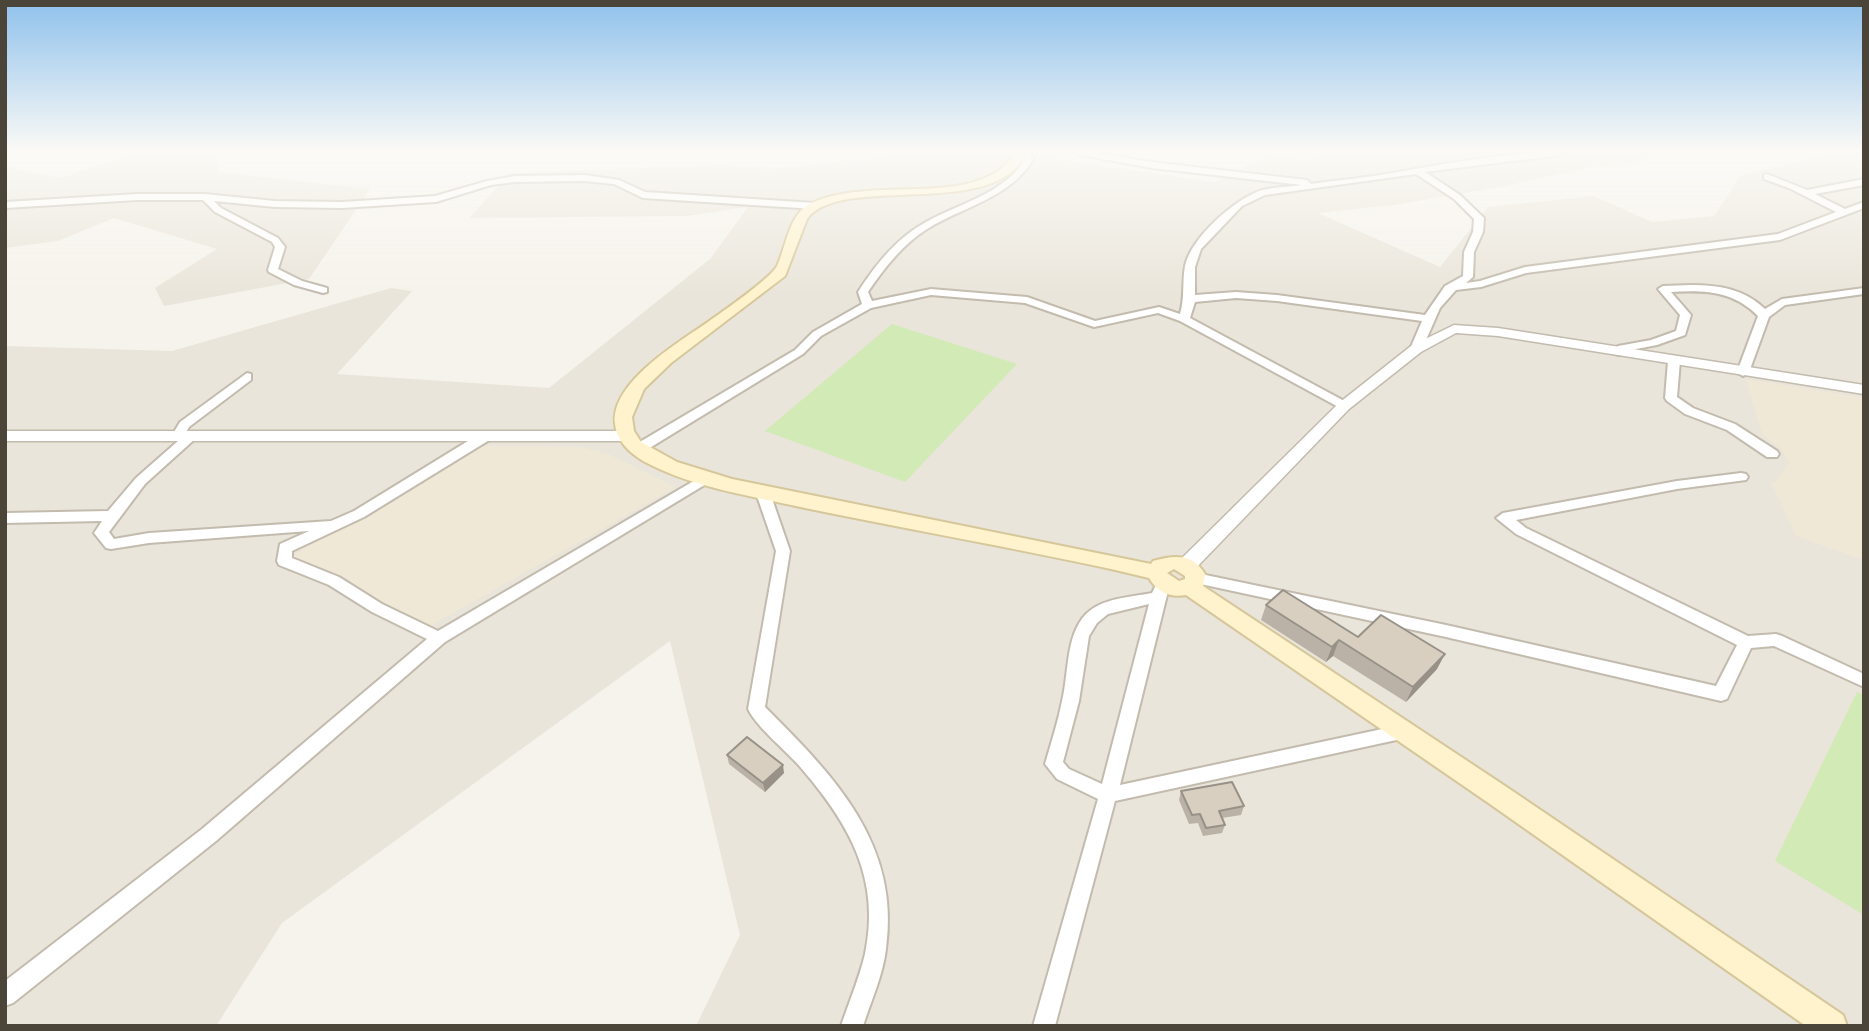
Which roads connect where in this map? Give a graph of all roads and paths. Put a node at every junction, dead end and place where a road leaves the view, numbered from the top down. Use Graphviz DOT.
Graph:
graph roads {
  1 [pos="86,200"];
  2 [pos="208,200"];
  3 [pos="236,200"];
  4 [pos="419,200"];
  5 [pos="723,200"];
  6 [pos="832,200"];
  7 [pos="976,200"];
  8 [pos="1247,200"];
  9 [pos="1460,200"];
  10 [pos="1820,200"];
  11 [pos="5,205"];
  12 [pos="1864,205"];
  13 [pos="815,206"];
  14 [pos="1843,212"];
  15 [pos="1449,288"];
  16 [pos="323,290"];
  17 [pos="1864,291"];
  18 [pos="1190,299"];
  19 [pos="868,305"];
  20 [pos="1764,315"];
  21 [pos="1185,319"];
  22 [pos="1428,319"];
  23 [pos="1416,349"];
  24 [pos="1619,352"];
  25 [pos="1674,361"];
  26 [pos="1744,372"];
  27 [pos="247,377"];
  28 [pos="1864,390"];
  29 [pos="1344,406"];
  30 [pos="5,436"];
  31 [pos="486,436"];
  32 [pos="183,437"];
  33 [pos="632,443"];
  34 [pos="1772,454"];
  35 [pos="1741,477"];
  36 [pos="709,478"];
  37 [pos="763,492"];
  38 [pos="111,516"];
  39 [pos="5,518"];
  40 [pos="335,525"];
  41 [pos="1190,577"];
  42 [pos="1159,584"];
  43 [pos="439,638"];
  44 [pos="1746,642"];
  45 [pos="1864,681"];
  46 [pos="1402,732"];
  47 [pos="1108,795"];
  48 [pos="5,995"];
  49 [pos="852,1026"];
  50 [pos="1044,1026"];
  51 [pos="1832,1026"];
  1 -- 11 [label="street"];
  2 -- 16 [label="street"];
  3 -- 4 [label="street"];
  5 -- 13 [label="street"];
  6 -- 13 [label="main road"];
  7 -- 19 [label="street"];
  8 -- 18 [label="street"];
  9 -- 15 [label="street"];
  10 -- 14 [label="street"];
  12 -- 14 [label="street"];
  13 -- 33 [label="main road"];
  14 -- 15 [label="street"];
  15 -- 22 [label="street"];
  17 -- 20 [label="street"];
  18 -- 21 [label="street"];
  18 -- 22 [label="street"];
  19 -- 21 [label="street"];
  19 -- 33 [label="street"];
  20 -- 24 [label="street"];
  20 -- 26 [label="street"];
  21 -- 29 [label="street"];
  22 -- 23 [label="street"];
  23 -- 24 [label="street"];
  23 -- 29 [label="street"];
  24 -- 25 [label="street"];
  25 -- 26 [label="street"];
  25 -- 34 [label="street"];
  26 -- 28 [label="street"];
  27 -- 32 [label="street"];
  29 -- 41 [label="street"];
  30 -- 32 [label="street"];
  31 -- 32 [label="street"];
  31 -- 33 [label="street"];
  31 -- 40 [label="street"];
  32 -- 38 [label="street"];
  33 -- 36 [label="main road"];
  35 -- 44 [label="street"];
  36 -- 37 [label="main road"];
  36 -- 43 [label="street"];
  37 -- 42 [label="main road"];
  37 -- 49 [label="street"];
  38 -- 39 [label="street"];
  38 -- 40 [label="street"];
  40 -- 43 [label="street"];
  41 -- 42 [label="main road"];
  41 -- 44 [label="street"];
  41 -- 46 [label="main road"];
  42 -- 47 [label="street"];
  42 -- 47 [label="street"];
  43 -- 48 [label="street"];
  44 -- 45 [label="street"];
  46 -- 47 [label="street"];
  46 -- 51 [label="main road"];
  47 -- 50 [label="street"];
}
